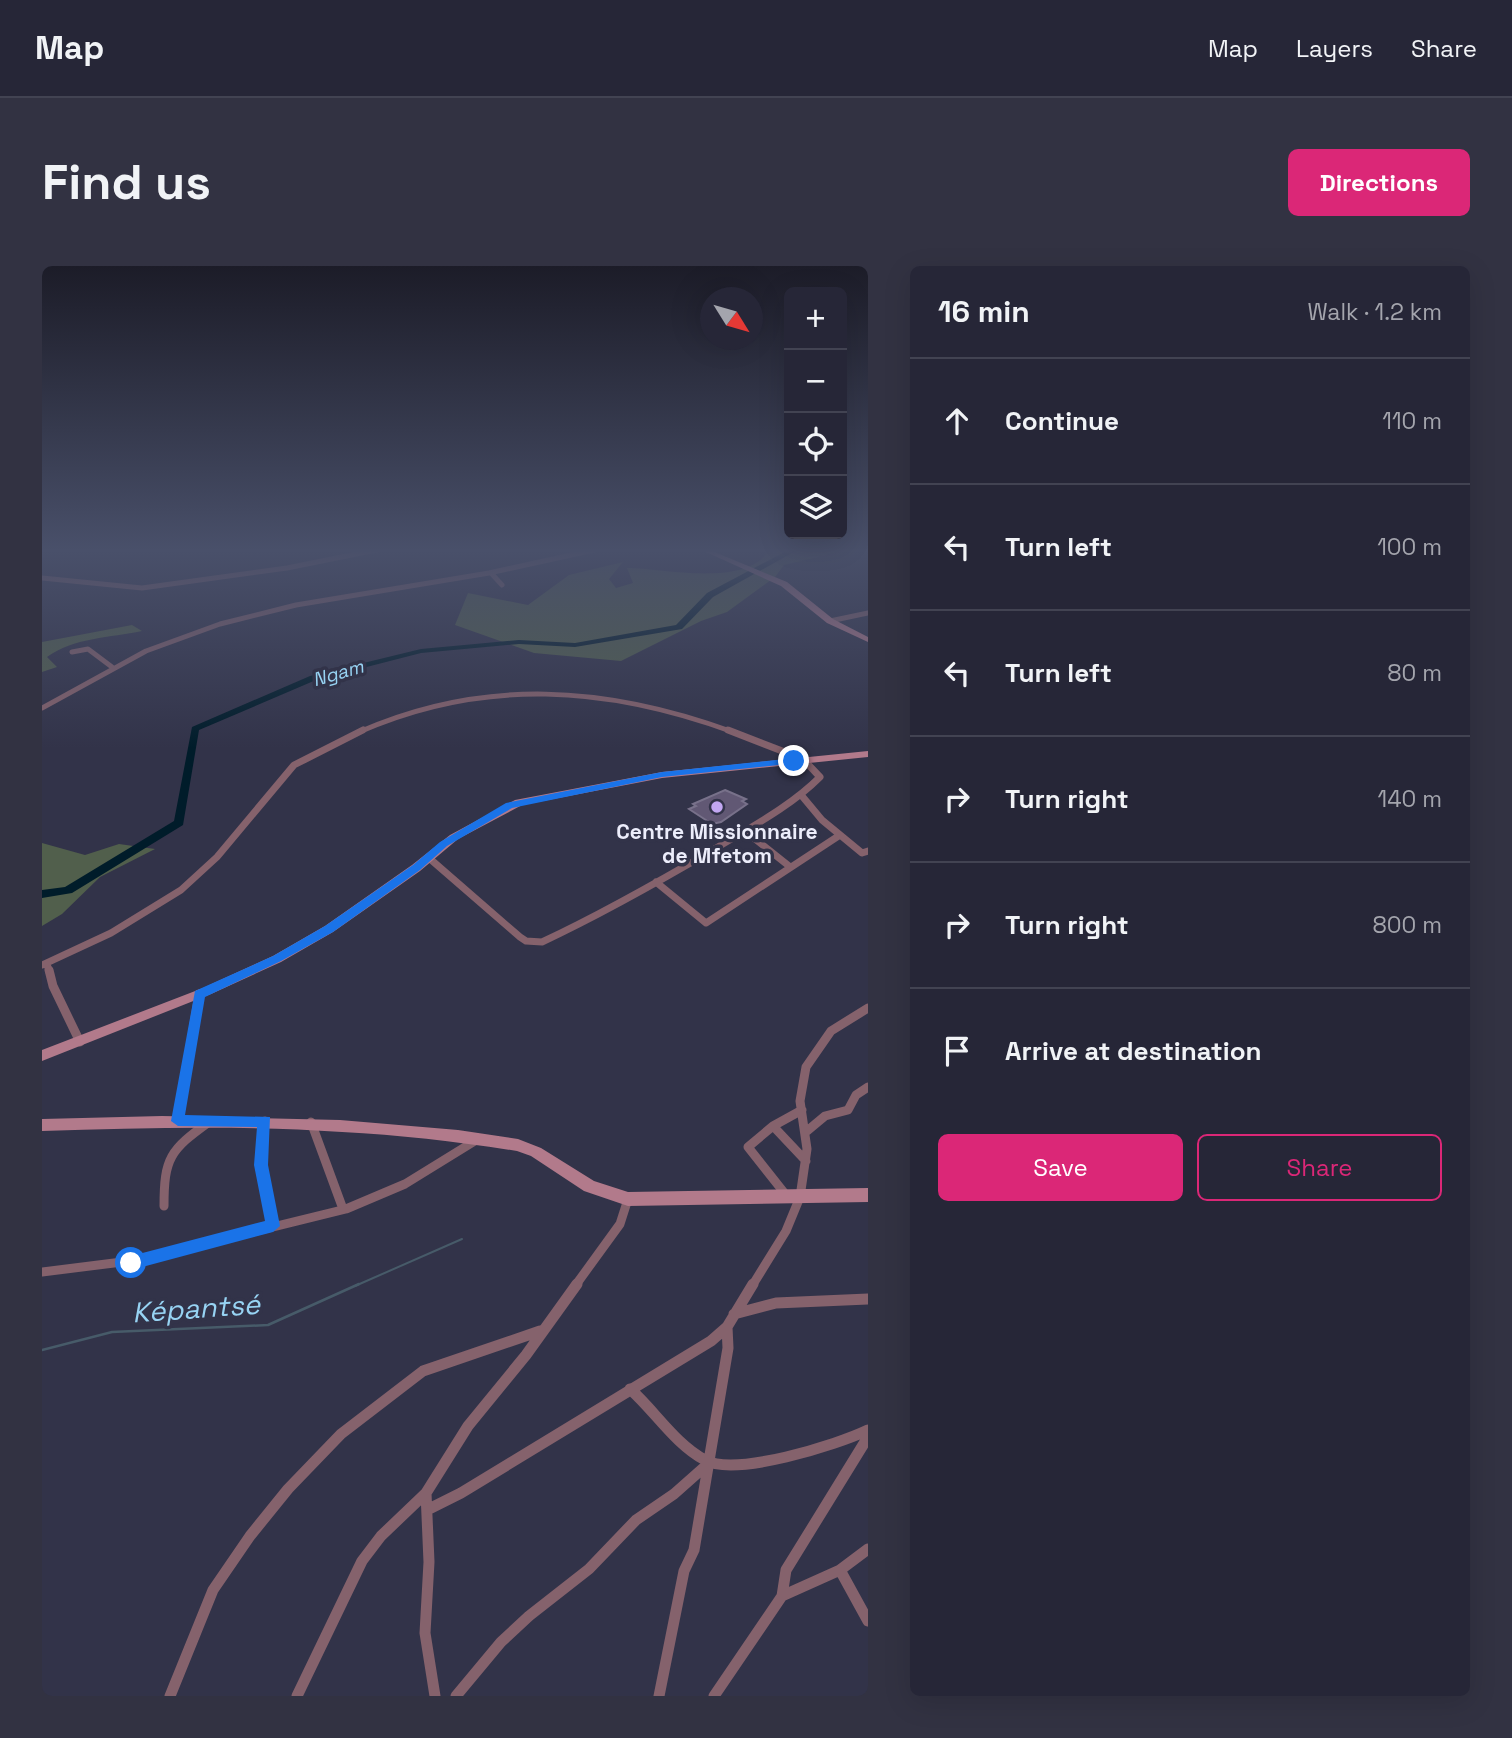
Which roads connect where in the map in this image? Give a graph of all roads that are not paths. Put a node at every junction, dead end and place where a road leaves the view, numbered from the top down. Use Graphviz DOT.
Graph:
graph roads {
  1 [pos="260,615"];
  2 [pos="822,615"];
  3 [pos="860,615"];
  4 [pos="830,621"];
  5 [pos="868,640"];
  6 [pos="72,652"];
  7 [pos="112,667"];
  8 [pos="42,708"];
  9 [pos="868,754"];
  10 [pos="803,759"];
  11 [pos="802,796"];
  12 [pos="745,831"];
  13 [pos="840,835"];
  14 [pos="868,851"];
  15 [pos="429,858"];
  16 [pos="789,866"];
  17 [pos="656,882"];
  18 [pos="45,964"];
  19 [pos="199,994"];
  20 [pos="868,1008"];
  21 [pos="80,1042"];
  22 [pos="42,1056"];
  23 [pos="868,1087"];
  24 [pos="803,1114"];
  25 [pos="178,1121"];
  26 [pos="211,1121"];
  27 [pos="265,1121"];
  28 [pos="311,1122"];
  29 [pos="817,1122"];
  30 [pos="42,1125"];
  31 [pos="773,1126"];
  32 [pos="807,1131"];
  33 [pos="478,1139"];
  34 [pos="806,1161"];
  35 [pos="868,1195"];
  36 [pos="794,1198"];
  37 [pos="628,1199"];
  38 [pos="164,1206"];
  39 [pos="343,1209"];
  40 [pos="273,1226"];
  41 [pos="42,1272"];
  42 [pos="868,1299"];
  43 [pos="734,1314"];
  44 [pos="727,1327"];
  45 [pos="540,1331"];
  46 [pos="630,1389"];
  47 [pos="868,1430"];
  48 [pos="868,1437"];
  49 [pos="709,1463"];
  50 [pos="426,1493"];
  51 [pos="428,1510"];
  52 [pos="868,1549"];
  53 [pos="840,1570"];
  54 [pos="782,1596"];
  55 [pos="868,1621"];
  56 [pos="170,1696"];
  57 [pos="297,1696"];
  58 [pos="435,1696"];
  59 [pos="456,1696"];
  60 [pos="659,1696"];
  61 [pos="714,1696"];
  1 -- 7 [label="street"];
  2 -- 4 [label="street"];
  3 -- 4 [label="street"];
  4 -- 5 [label="street"];
  6 -- 7 [label="street"];
  7 -- 8 [label="street"];
  9 -- 10 [label="street"];
  10 -- 11 [label="street"];
  10 -- 15 [label="street"];
  10 -- 18 [label="street"];
  11 -- 12 [label="street"];
  11 -- 13 [label="street"];
  12 -- 16 [label="street"];
  12 -- 17 [label="street"];
  13 -- 14 [label="street"];
  13 -- 16 [label="street"];
  15 -- 17 [label="street"];
  15 -- 19 [label="street"];
  16 -- 17 [label="street"];
  18 -- 21 [label="street"];
  19 -- 21 [label="street"];
  19 -- 25 [label="street"];
  20 -- 24 [label="street"];
  21 -- 22 [label="street"];
  23 -- 29 [label="street"];
  24 -- 29 [label="street"];
  24 -- 31 [label="street"];
  24 -- 32 [label="street"];
  25 -- 26 [label="street"];
  25 -- 30 [label="street"];
  26 -- 27 [label="street"];
  26 -- 38 [label="street"];
  27 -- 28 [label="street"];
  27 -- 40 [label="street"];
  28 -- 33 [label="street"];
  28 -- 39 [label="street"];
  29 -- 32 [label="street"];
  31 -- 34 [label="street"];
  31 -- 36 [label="street"];
  32 -- 34 [label="street"];
  33 -- 37 [label="street"];
  33 -- 39 [label="street"];
  34 -- 36 [label="street"];
  35 -- 36 [label="street"];
  36 -- 37 [label="street"];
  36 -- 43 [label="street"];
  37 -- 45 [label="street"];
  39 -- 40 [label="street"];
  40 -- 41 [label="street"];
  42 -- 43 [label="street"];
  43 -- 44 [label="street"];
  44 -- 46 [label="street"];
  44 -- 49 [label="street"];
  45 -- 50 [label="street"];
  45 -- 56 [label="street"];
  46 -- 49 [label="street"];
  46 -- 51 [label="street"];
  47 -- 49 [label="street"];
  48 -- 54 [label="street"];
  49 -- 59 [label="street"];
  49 -- 60 [label="street"];
  50 -- 51 [label="street"];
  50 -- 57 [label="street"];
  51 -- 58 [label="street"];
  52 -- 53 [label="street"];
  53 -- 54 [label="street"];
  53 -- 55 [label="street"];
  54 -- 61 [label="street"];
}
